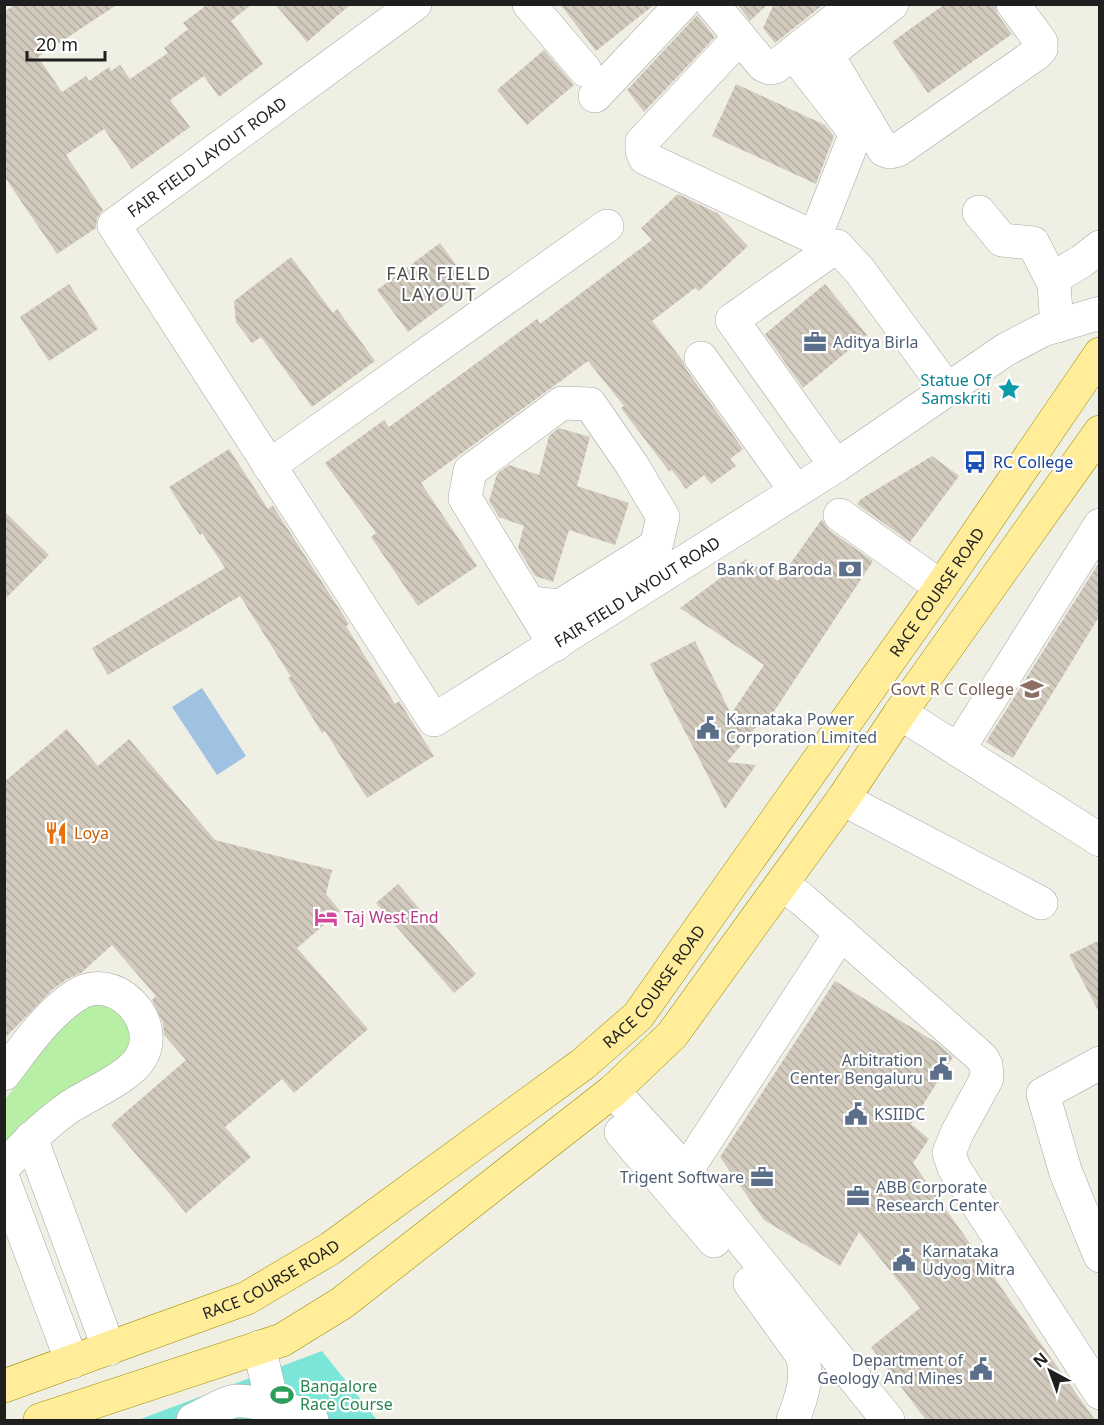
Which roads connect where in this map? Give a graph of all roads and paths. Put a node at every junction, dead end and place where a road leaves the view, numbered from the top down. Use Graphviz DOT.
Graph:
graph roads {
  1 [pos="415,4"];
  2 [pos="530,4"];
  3 [pos="682,4"];
  4 [pos="712,4"];
  5 [pos="855,4"];
  6 [pos="892,4"];
  7 [pos="1013,4"];
  8 [pos="740,37"];
  9 [pos="793,53"];
  10 [pos="979,212"];
  11 [pos="607,226"];
  12 [pos="1100,247"];
  13 [pos="1052,279"];
  14 [pos="1100,313"];
  15 [pos="1057,326"];
  16 [pos="1100,354"];
  17 [pos="701,358"];
  18 [pos="948,389"];
  19 [pos="1100,432"];
  20 [pos="269,466"];
  21 [pos="836,466"];
  22 [pos="796,491"];
  23 [pos="840,515"];
  24 [pos="1100,525"];
  25 [pos="941,587"];
  26 [pos="531,603"];
  27 [pos="555,645"];
  28 [pos="900,713"];
  29 [pos="958,750"];
  30 [pos="843,799"];
  31 [pos="1100,840"];
  32 [pos="783,885"];
  33 [pos="1041,903"];
  34 [pos="841,933"];
  35 [pos="1100,1063"];
  36 [pos="4,1074"];
  37 [pos="605,1098"];
  38 [pos="31,1138"];
  39 [pos="4,1167"];
  40 [pos="686,1172"];
  41 [pos="4,1181"];
  42 [pos="1100,1256"];
  43 [pos="86,1284"];
  44 [pos="48,1299"];
  45 [pos="259,1347"];
  46 [pos="109,1350"];
  47 [pos="227,1358"];
  48 [pos="72,1362"];
  49 [pos="4,1386"];
  50 [pos="1100,1394"];
  51 [pos="235,1401"];
  52 [pos="273,1406"];
  53 [pos="40,1420"];
  54 [pos="193,1420"];
  55 [pos="312,1420"];
  56 [pos="793,1420"];
  57 [pos="888,1420"];
  1 -- 20 [label="street, FAIR FIELD LAYOUT ROAD"];
  2 -- 3 [label="street"];
  4 -- 8 [label="street"];
  5 -- 9 [label="street"];
  6 -- 7 [label="street"];
  8 -- 9 [label="street"];
  8 -- 9 [label="street"];
  10 -- 13 [label="street"];
  11 -- 20 [label="street"];
  12 -- 13 [label="street"];
  13 -- 15 [label="street"];
  14 -- 15 [label="street, FAIR FIELD LAYOUT ROAD"];
  15 -- 18 [label="street, FAIR FIELD LAYOUT ROAD"];
  16 -- 25 [label="main road, RACE COURSE ROAD"];
  17 -- 22 [label="street"];
  18 -- 21 [label="street, FAIR FIELD LAYOUT ROAD"];
  18 -- 21 [label="street"];
  19 -- 28 [label="main road"];
  20 -- 27 [label="street, FAIR FIELD LAYOUT ROAD"];
  21 -- 22 [label="street, FAIR FIELD LAYOUT ROAD"];
  22 -- 27 [label="street, FAIR FIELD LAYOUT ROAD"];
  23 -- 25 [label="street"];
  24 -- 29 [label="street"];
  25 -- 46 [label="main road, RACE COURSE ROAD"];
  26 -- 26 [label="street"];
  26 -- 27 [label="street"];
  28 -- 29 [label="street"];
  28 -- 30 [label="main road"];
  29 -- 31 [label="street"];
  30 -- 32 [label="main road"];
  30 -- 33 [label="street"];
  32 -- 34 [label="street"];
  32 -- 37 [label="main road"];
  34 -- 40 [label="street"];
  34 -- 50 [label="street"];
  35 -- 42 [label="street"];
  36 -- 38 [label="street"];
  37 -- 40 [label="street"];
  37 -- 45 [label="main road"];
  37 -- 56 [label="street"];
  38 -- 39 [label="street"];
  38 -- 43 [label="street"];
  40 -- 57 [label="street"];
  41 -- 44 [label="street"];
  43 -- 44 [label="street"];
  43 -- 46 [label="street"];
  44 -- 48 [label="street"];
  45 -- 47 [label="main road"];
  45 -- 52 [label="street"];
  46 -- 48 [label="main road, RACE COURSE ROAD"];
  47 -- 51 [label="street"];
  47 -- 53 [label="main road"];
  48 -- 49 [label="main road, RACE COURSE ROAD"];
  51 -- 52 [label="street"];
  51 -- 54 [label="street"];
  52 -- 55 [label="street"];
}
